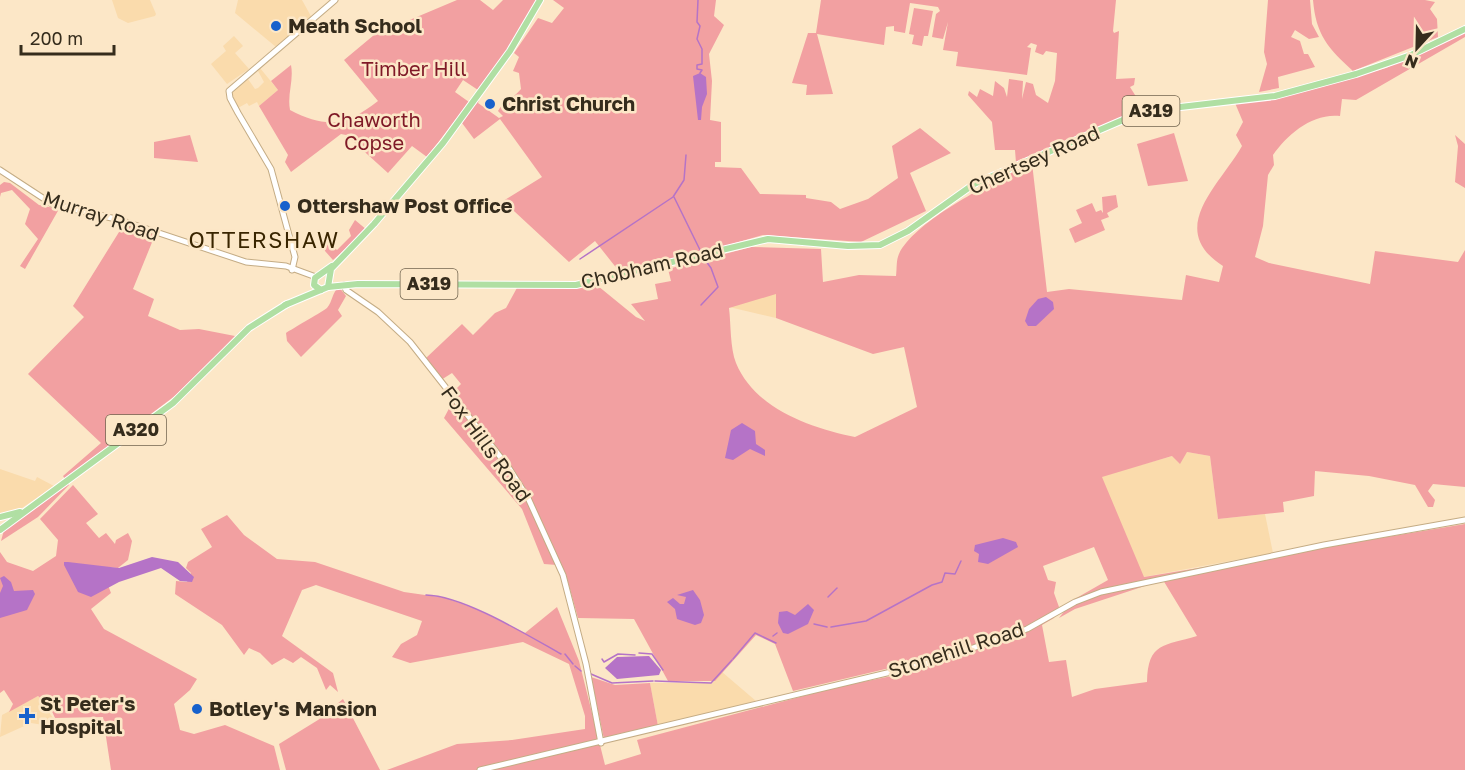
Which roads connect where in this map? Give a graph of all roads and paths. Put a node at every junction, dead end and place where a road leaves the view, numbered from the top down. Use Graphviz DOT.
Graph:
graph roads {
  1 [pos="335,0"];
  2 [pos="540,0"];
  3 [pos="1465,29"];
  4 [pos="0,170"];
  5 [pos="890,241"];
  6 [pos="352,248"];
  7 [pos="292,270"];
  8 [pos="316,279"];
  9 [pos="327,284"];
  10 [pos="342,285"];
  11 [pos="285,305"];
  12 [pos="28,508"];
  13 [pos="0,517"];
  14 [pos="1465,520"];
  15 [pos="0,530"];
  16 [pos="601,743"];
  17 [pos="480,770"];
  1 -- 7 [label="street"];
  2 -- 6 [label="main road, A320"];
  3 -- 5 [label="main road, Chertsey Road / A319"];
  4 -- 7 [label="street, Murray Road"];
  5 -- 10 [label="main road, Chobham Road / A319"];
  6 -- 8 [label="main road, A320"];
  6 -- 9 [label="main road, A320"];
  7 -- 8 [label="street, Murray Road"];
  8 -- 9 [label="main road"];
  8 -- 9 [label="main road"];
  8 -- 11 [label="main road, A320"];
  9 -- 10 [label="main road, Chobham Road / A319"];
  9 -- 11 [label="main road, A320"];
  10 -- 16 [label="street, Fox Hills Road"];
  11 -- 12 [label="main road, A320"];
  12 -- 13 [label="main road, A320"];
  12 -- 15 [label="main road, A320"];
  14 -- 16 [label="street, Stonehill Road"];
  16 -- 17 [label="street, Stonehill Road"];
}
